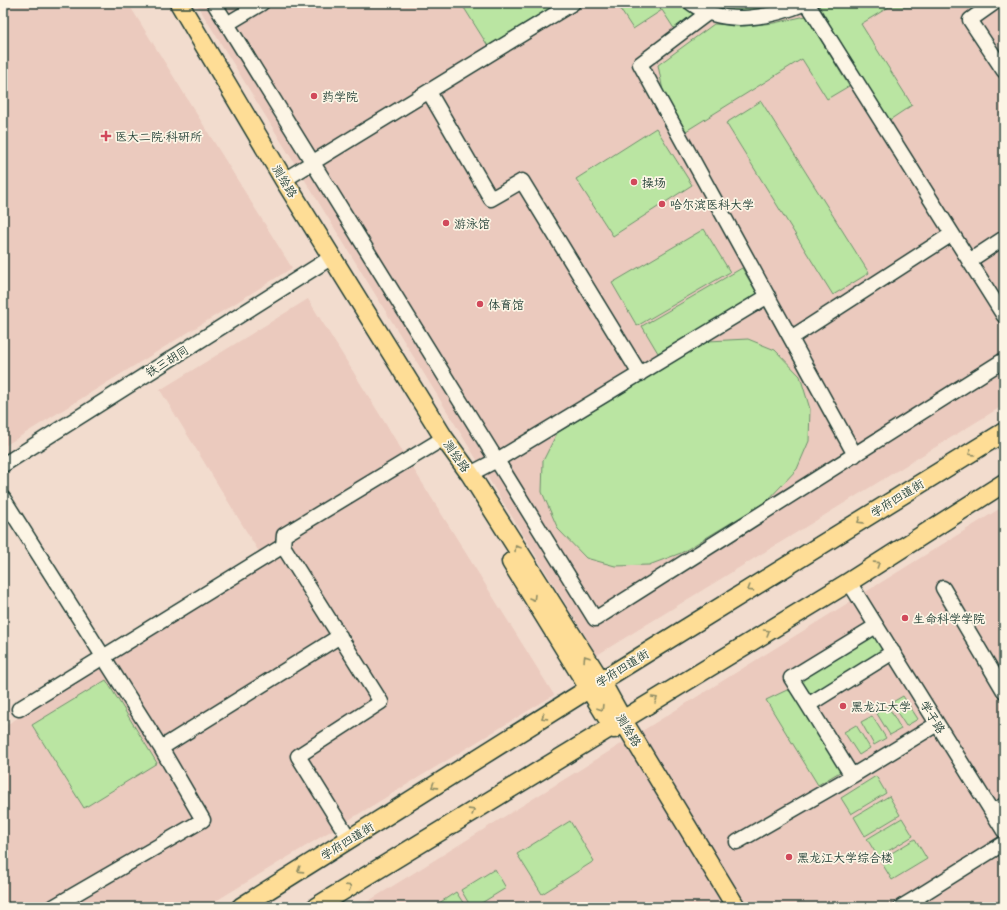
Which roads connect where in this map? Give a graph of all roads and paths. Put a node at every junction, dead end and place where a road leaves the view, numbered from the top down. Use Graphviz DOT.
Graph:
graph roads {
  1 [pos="169,3"];
  2 [pos="179,3"];
  3 [pos="214,3"];
  4 [pos="262,3"];
  5 [pos="573,3"];
  6 [pos="691,3"];
  7 [pos="807,3"];
  8 [pos="994,3"];
  9 [pos="709,12"];
  10 [pos="228,24"];
  11 [pos="1004,71"];
  12 [pos="429,92"];
  13 [pos="313,163"];
  14 [pos="284,180"];
  15 [pos="952,234"];
  16 [pos="1004,238"];
  17 [pos="329,259"];
  18 [pos="969,261"];
  19 [pos="768,296"];
  20 [pos="1004,316"];
  21 [pos="791,338"];
  22 [pos="1004,360"];
  23 [pos="640,374"];
  24 [pos="1004,432"];
  25 [pos="441,440"];
  26 [pos="855,455"];
  27 [pos="497,460"];
  28 [pos="3,465"];
  29 [pos="470,474"];
  30 [pos="1004,483"];
  31 [pos="3,498"];
  32 [pos="283,546"];
  33 [pos="849,582"];
  34 [pos="943,588"];
  35 [pos="876,626"];
  36 [pos="340,636"];
  37 [pos="893,652"];
  38 [pos="103,657"];
  39 [pos="595,685"];
  40 [pos="1004,691"];
  41 [pos="808,705"];
  42 [pos="19,709"];
  43 [pos="617,722"];
  44 [pos="937,724"];
  45 [pos="161,748"];
  46 [pos="852,776"];
  47 [pos="998,809"];
  48 [pos="1004,831"];
  49 [pos="350,840"];
  50 [pos="737,842"];
  51 [pos="1004,843"];
  52 [pos="918,903"];
  53 [pos="53,907"];
  54 [pos="241,907"];
  55 [pos="316,907"];
  56 [pos="725,907"];
  57 [pos="736,907"];
  58 [pos="901,907"];
  1 -- 17 [label="main road, 测绘路"];
  2 -- 14 [label="main road, 测绘路"];
  3 -- 10 [label="street"];
  4 -- 10 [label="street"];
  5 -- 12 [label="street"];
  6 -- 9 [label="street"];
  7 -- 9 [label="street"];
  7 -- 15 [label="street"];
  8 -- 11 [label="street"];
  9 -- 19 [label="street"];
  10 -- 13 [label="street"];
  12 -- 13 [label="street"];
  12 -- 23 [label="street"];
  13 -- 14 [label="street"];
  13 -- 27 [label="street"];
  14 -- 17 [label="main road, 测绘路"];
  15 -- 18 [label="street"];
  15 -- 21 [label="street"];
  16 -- 18 [label="street"];
  17 -- 25 [label="main road, 测绘路"];
  17 -- 28 [label="street, 铁三胡同"];
  18 -- 20 [label="street"];
  19 -- 21 [label="street"];
  19 -- 23 [label="street"];
  21 -- 26 [label="street"];
  22 -- 26 [label="street"];
  23 -- 27 [label="street"];
  24 -- 39 [label="main road, 学府四道街, one-way"];
  25 -- 29 [label="main road, 测绘路"];
  25 -- 32 [label="street"];
  25 -- 39 [label="main road, 测绘路, one-way"];
  26 -- 27 [label="street"];
  27 -- 29 [label="street"];
  39 -- 29 [label="main road, 测绘路, one-way"];
  33 -- 30 [label="main road, one-way"];
  31 -- 38 [label="street"];
  32 -- 36 [label="street"];
  32 -- 38 [label="street"];
  33 -- 35 [label="street, 学子路"];
  43 -- 33 [label="main road, one-way"];
  34 -- 40 [label="street"];
  35 -- 37 [label="street, 学子路"];
  35 -- 41 [label="street"];
  36 -- 45 [label="street"];
  36 -- 49 [label="street"];
  37 -- 41 [label="street"];
  37 -- 44 [label="street, 学子路"];
  38 -- 42 [label="street"];
  38 -- 45 [label="street"];
  39 -- 43 [label="main road, 测绘路"];
  39 -- 49 [label="main road, 学府四道街, one-way"];
  41 -- 46 [label="street"];
  55 -- 43 [label="main road, one-way"];
  43 -- 56 [label="main road, 测绘路"];
  43 -- 57 [label="main road, 测绘路"];
  44 -- 46 [label="street"];
  44 -- 47 [label="street, 学子路"];
  45 -- 53 [label="street"];
  46 -- 50 [label="street"];
  47 -- 48 [label="street, 学子路"];
  49 -- 54 [label="main road, 学府四道街, one-way"];
  51 -- 52 [label="street"];
  52 -- 58 [label="street"];
}
